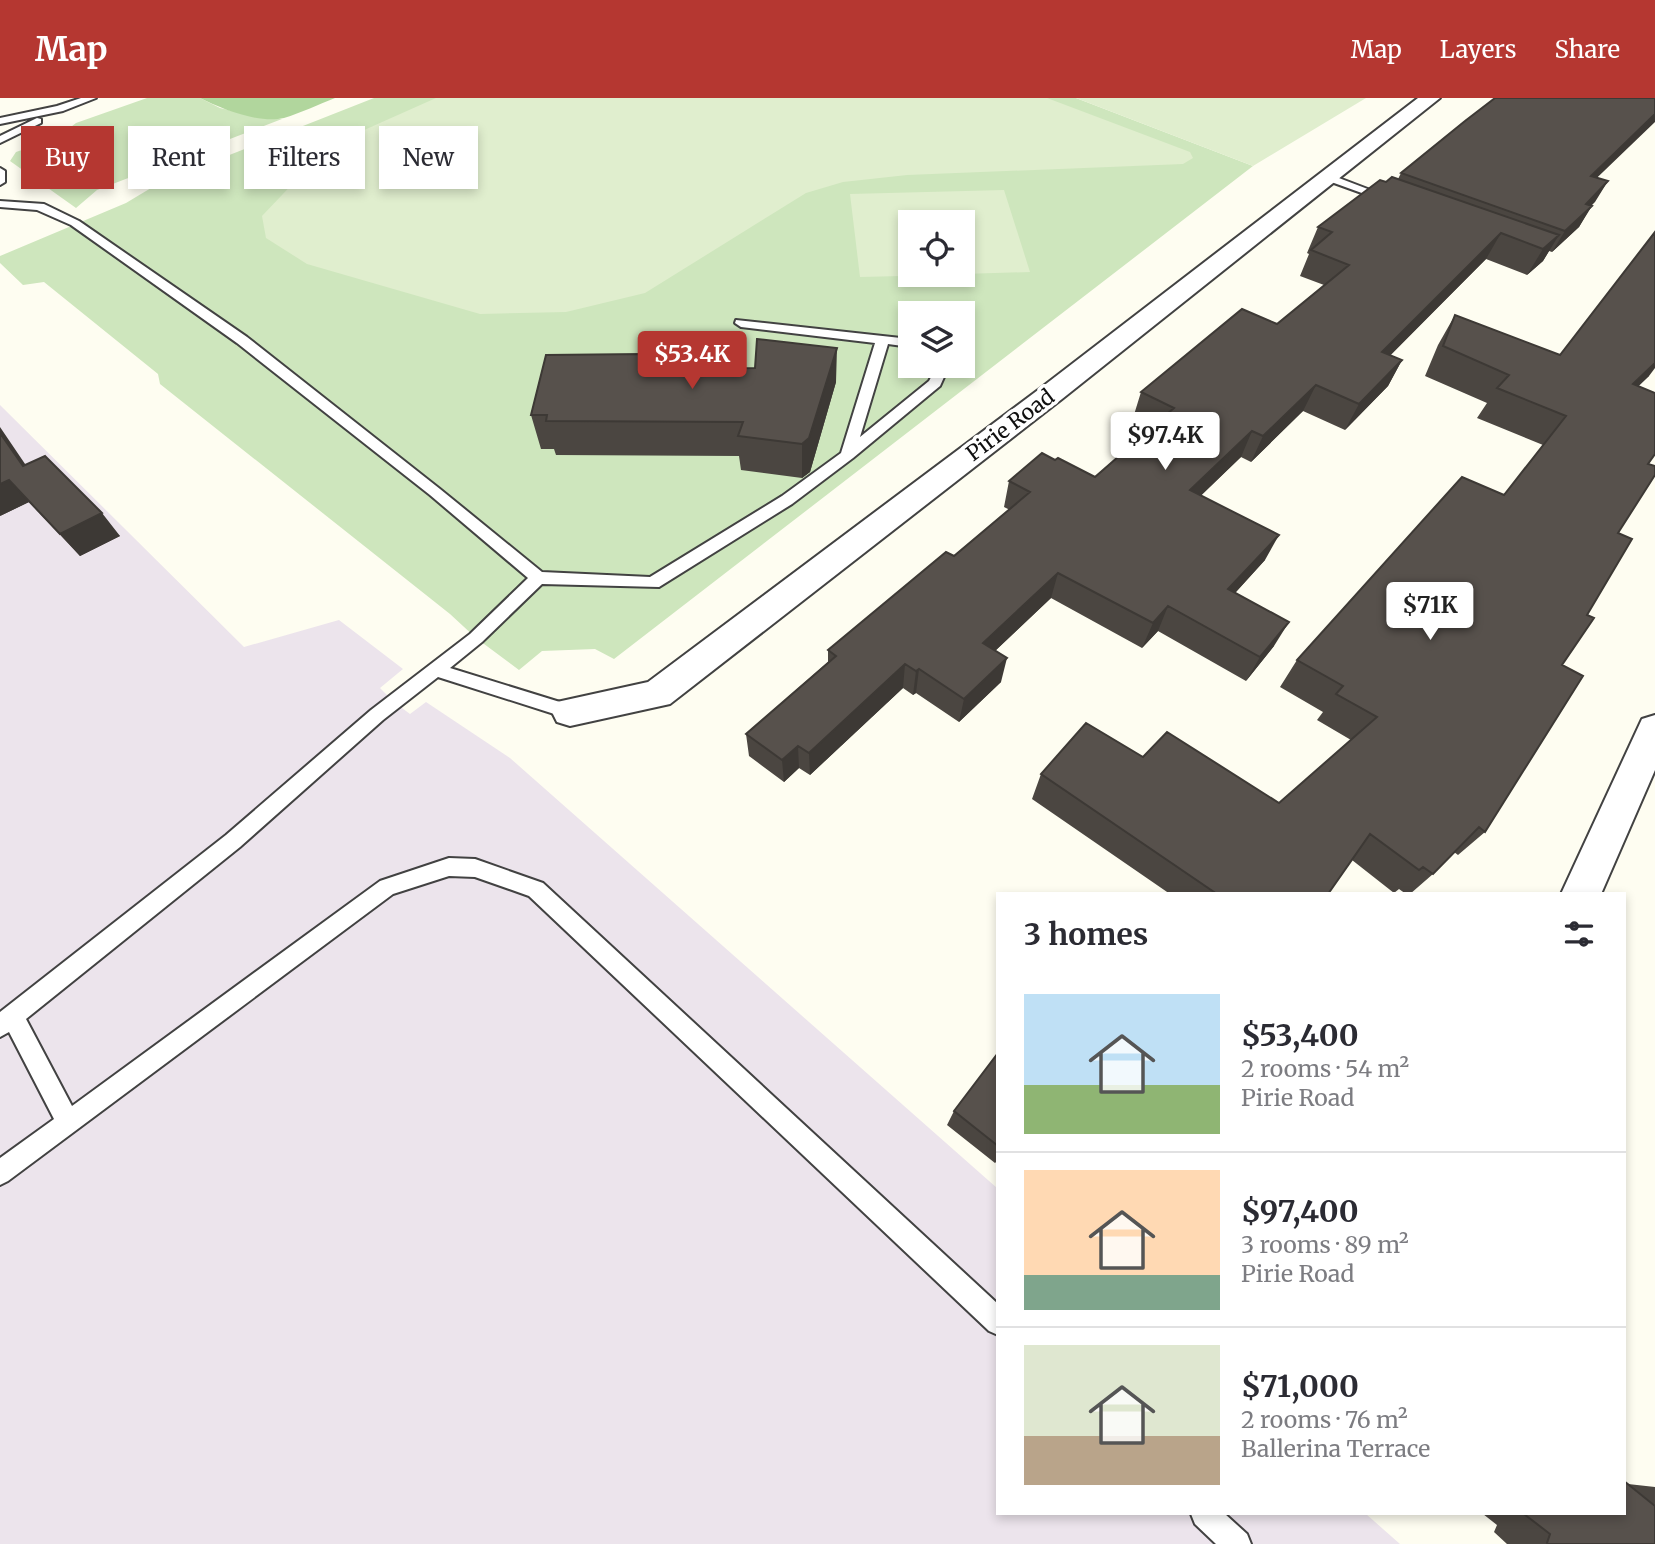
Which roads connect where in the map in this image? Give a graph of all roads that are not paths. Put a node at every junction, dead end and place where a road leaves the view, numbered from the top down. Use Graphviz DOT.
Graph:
graph roads {
  1 [pos="91,98"];
  2 [pos="1430,98"];
  3 [pos="59,109"];
  4 [pos="0,121"];
  5 [pos="0,140"];
  6 [pos="0,171"];
  7 [pos="1327,177"];
  8 [pos="0,183"];
  9 [pos="0,204"];
  10 [pos="1405,205"];
  11 [pos="70,220"];
  12 [pos="741,323"];
  13 [pos="882,341"];
  14 [pos="898,342"];
  15 [pos="937,378"];
  16 [pos="848,455"];
  17 [pos="538,578"];
  18 [pos="433,669"];
  19 [pos="570,712"];
  20 [pos="1655,729"];
  21 [pos="1582,892"];
  22 [pos="6,1021"];
  23 [pos="68,1122"];
  24 [pos="0,1173"];
  25 [pos="996,1320"];
  26 [pos="1206,1515"];
  27 [pos="1237,1544"];
  1 -- 3 [label="lane"];
  2 -- 7 [label="street, Pirie Road"];
  3 -- 4 [label="lane"];
  3 -- 5 [label="lane"];
  6 -- 8 [label="lane"];
  7 -- 10 [label="lane"];
  7 -- 19 [label="street, Pirie Road"];
  9 -- 11 [label="lane"];
  11 -- 17 [label="lane"];
  12 -- 13 [label="lane"];
  13 -- 14 [label="lane"];
  13 -- 16 [label="lane"];
  15 -- 16 [label="lane"];
  16 -- 17 [label="lane"];
  17 -- 18 [label="lane"];
  18 -- 19 [label="lane"];
  18 -- 22 [label="lane"];
  20 -- 21 [label="street"];
  22 -- 23 [label="lane"];
  23 -- 24 [label="lane"];
  23 -- 25 [label="lane"];
  26 -- 27 [label="lane"];
}
